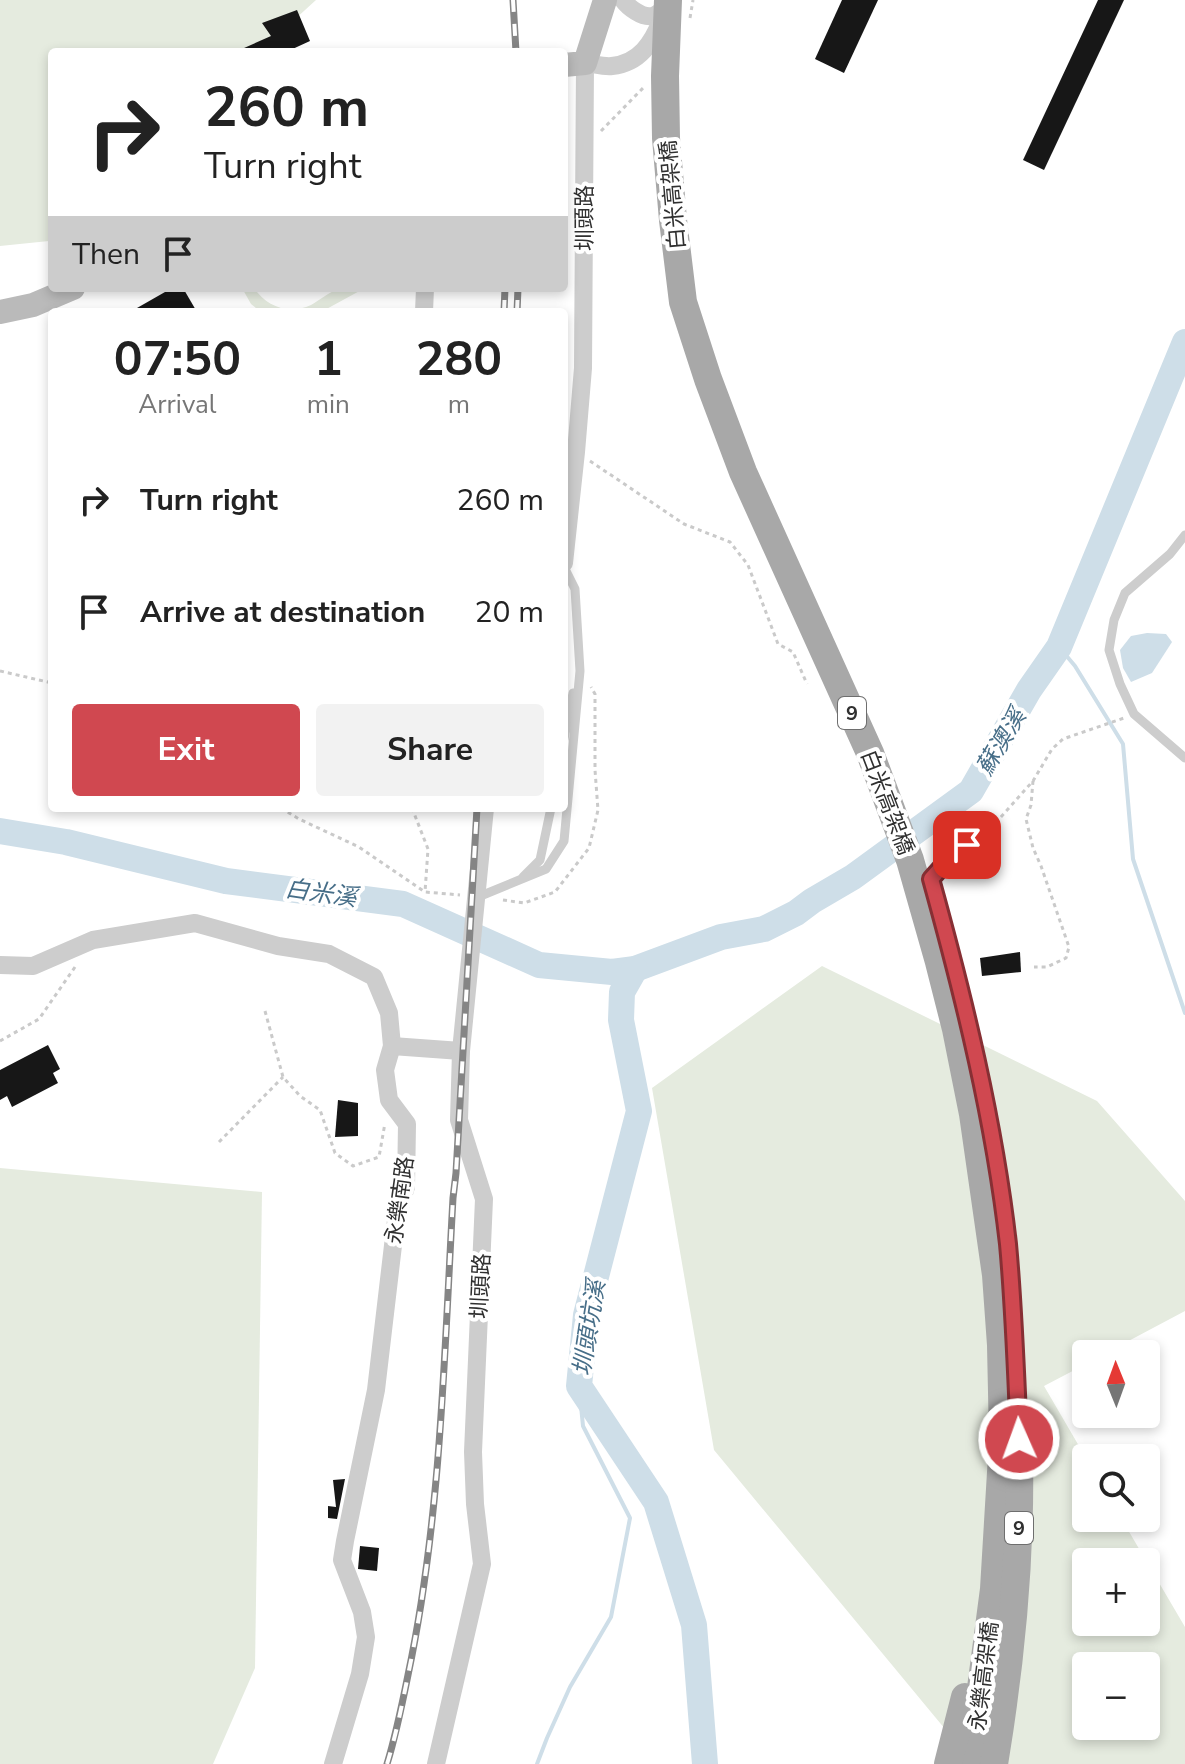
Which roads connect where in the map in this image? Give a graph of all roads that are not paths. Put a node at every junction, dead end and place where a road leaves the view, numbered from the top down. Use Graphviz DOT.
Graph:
graph roads {
  1 [pos="605,0"];
  2 [pos="623,0"];
  3 [pos="671,2"];
  4 [pos="575,64"];
  5 [pos="64,292"];
  6 [pos="0,312"];
  7 [pos="568,527"];
  8 [pos="1185,535"];
  9 [pos="568,574"];
  10 [pos="580,671"];
  11 [pos="568,718"];
  12 [pos="1185,758"];
  13 [pos="568,798"];
  14 [pos="485,812"];
  15 [pos="550,812"];
  16 [pos="567,812"];
  17 [pos="967,845"];
  18 [pos="520,881"];
  19 [pos="924,881"];
  20 [pos="478,897"];
  21 [pos="0,965"];
  22 [pos="392,1046"];
  23 [pos="461,1051"];
  24 [pos="1011,1439"];
  25 [pos="994,1589"];
  26 [pos="333,1764"];
  27 [pos="436,1764"];
  28 [pos="948,1764"];
  29 [pos="971,1764"];
  30 [pos="994,1764"];
  1 -- 4 [label="street"];
  2 -- 3 [label="street"];
  3 -- 4 [label="street"];
  3 -- 19 [label="main road, 白米高架橋 / 9"];
  4 -- 7 [label="street, 圳頭路"];
  5 -- 6 [label="street"];
  8 -- 12 [label="lane"];
  9 -- 10 [label="lane"];
  10 -- 11 [label="lane"];
  10 -- 13 [label="lane"];
  14 -- 23 [label="street, 圳頭路"];
  15 -- 18 [label="lane"];
  16 -- 18 [label="lane"];
  17 -- 19 [label="lane"];
  18 -- 20 [label="lane"];
  19 -- 24 [label="main road, 白米高架橋 / 9"];
  21 -- 22 [label="street, 永樂南路"];
  22 -- 23 [label="street"];
  22 -- 26 [label="street, 永樂南路"];
  23 -- 27 [label="street, 圳頭路"];
  24 -- 25 [label="main road, 9"];
  24 -- 30 [label="main road, 永樂高架橋 / 9"];
  25 -- 28 [label="main road"];
  25 -- 29 [label="main road, 永樂高架橋 / 9"];
}
